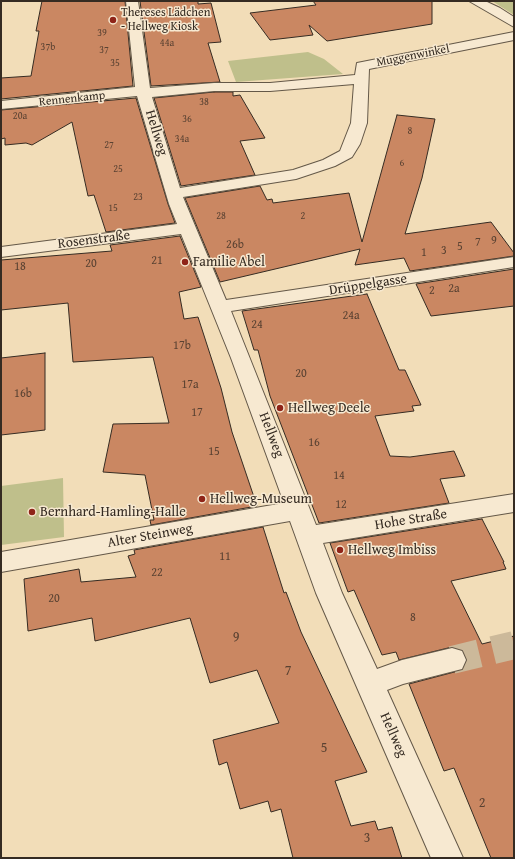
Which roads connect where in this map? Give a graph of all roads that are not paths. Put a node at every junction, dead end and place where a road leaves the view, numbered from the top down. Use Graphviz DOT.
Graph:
graph roads {
  1 [pos="132,1"];
  2 [pos="475,1"];
  3 [pos="514,23"];
  4 [pos="514,36"];
  5 [pos="362,73"];
  6 [pos="144,92"];
  7 [pos="1,105"];
  8 [pos="174,194"];
  9 [pos="187,228"];
  10 [pos="1,252"];
  11 [pos="514,262"];
  12 [pos="221,308"];
  13 [pos="514,503"];
  14 [pos="299,510"];
  15 [pos="307,536"];
  16 [pos="1,562"];
  17 [pos="452,660"];
  18 [pos="370,684"];
  19 [pos="447,858"];
  1 -- 6 [label="street, Hellweg"];
  2 -- 3 [label="street"];
  4 -- 5 [label="street, Muggenwinkel"];
  5 -- 6 [label="street, Rennenkamp"];
  5 -- 8 [label="street, Muggenwinkel"];
  6 -- 7 [label="street, Rennenkamp"];
  6 -- 8 [label="street, Hellweg"];
  8 -- 9 [label="street, Hellweg"];
  9 -- 10 [label="street, Rosenstraße"];
  9 -- 12 [label="street, Hellweg"];
  11 -- 12 [label="street, Drüppelgasse"];
  12 -- 14 [label="street, Hellweg"];
  13 -- 15 [label="street, Hohe Straße"];
  14 -- 15 [label="street, Hellweg"];
  14 -- 16 [label="street, Alter Steinweg"];
  15 -- 18 [label="street, Hellweg"];
  17 -- 18 [label="street"];
  18 -- 19 [label="street, Hellweg"];
}
